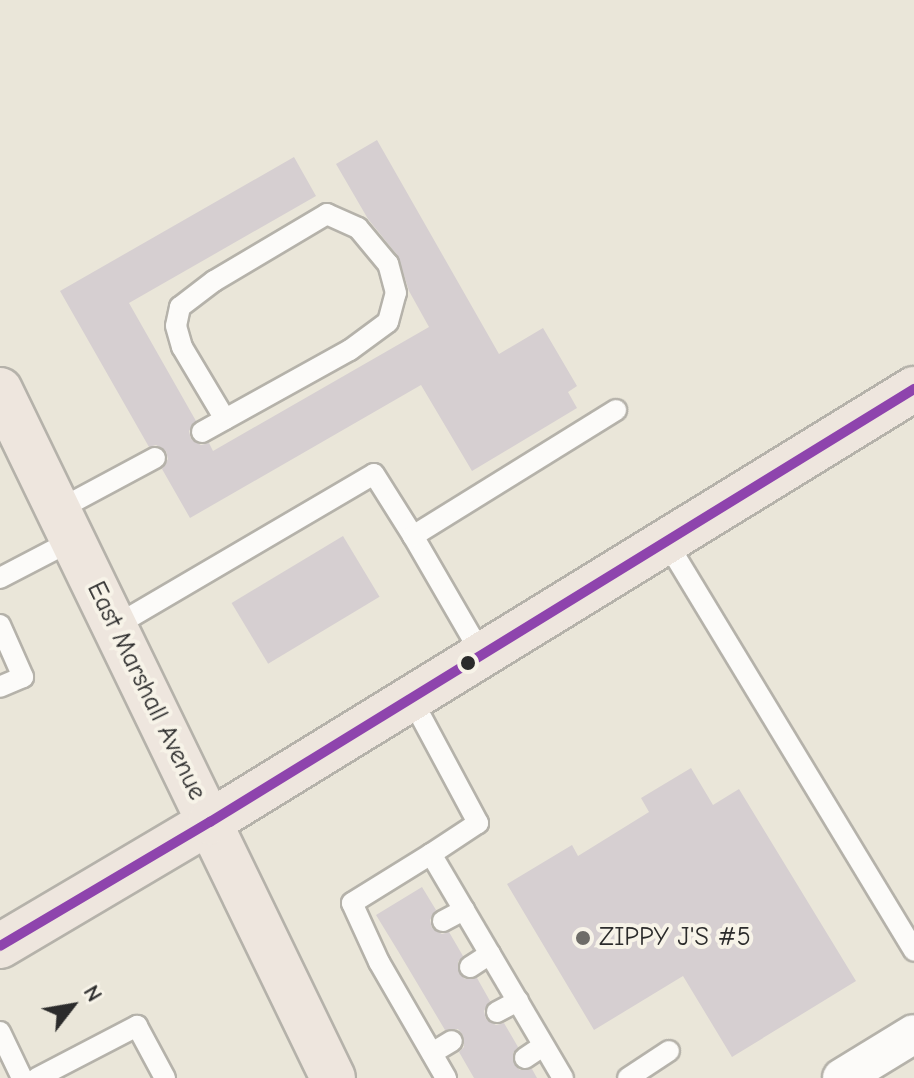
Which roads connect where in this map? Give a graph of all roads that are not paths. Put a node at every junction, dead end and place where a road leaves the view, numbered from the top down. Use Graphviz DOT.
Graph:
graph roads {
  1 [pos="914,389"];
  2 [pos="0,390"];
  3 [pos="616,410"];
  4 [pos="225,419"];
  5 [pos="202,432"];
  6 [pos="155,458"];
  7 [pos="66,525"];
  8 [pos="413,536"];
  9 [pos="666,541"];
  10 [pos="0,578"];
  11 [pos="0,625"];
  12 [pos="115,626"];
  13 [pos="482,655"];
  14 [pos="0,687"];
  15 [pos="411,698"];
  16 [pos="210,822"];
  17 [pos="431,854"];
  18 [pos="464,910"];
  19 [pos="443,921"];
  20 [pos="0,946"];
  21 [pos="398,951"];
  22 [pos="914,951"];
  23 [pos="490,954"];
  24 [pos="379,962"];
  25 [pos="470,967"];
  26 [pos="425,997"];
  27 [pos="518,1001"];
  28 [pos="407,1009"];
  29 [pos="497,1012"];
  30 [pos="0,1032"];
  31 [pos="914,1034"];
  32 [pos="452,1041"];
  33 [pos="543,1046"];
  34 [pos="669,1051"];
  35 [pos="432,1053"];
  36 [pos="525,1058"];
  37 [pos="22,1078"];
  38 [pos="37,1078"];
  39 [pos="165,1078"];
  40 [pos="333,1078"];
  41 [pos="446,1078"];
  42 [pos="563,1078"];
  43 [pos="628,1078"];
  44 [pos="842,1078"];
  1 -- 9 [label="main road"];
  2 -- 7 [label="main road, East Marshall Avenue"];
  3 -- 8 [label="lane"];
  4 -- 4 [label="lane"];
  4 -- 5 [label="lane"];
  6 -- 7 [label="lane"];
  7 -- 10 [label="lane"];
  7 -- 12 [label="main road, East Marshall Avenue"];
  8 -- 12 [label="lane"];
  8 -- 13 [label="lane"];
  9 -- 13 [label="main road"];
  9 -- 22 [label="lane"];
  11 -- 14 [label="lane"];
  12 -- 16 [label="main road, East Marshall Avenue"];
  13 -- 15 [label="main road"];
  15 -- 16 [label="main road"];
  15 -- 17 [label="lane"];
  16 -- 20 [label="main road"];
  16 -- 40 [label="main road, East Marshall Avenue"];
  17 -- 18 [label="lane"];
  17 -- 24 [label="lane"];
  18 -- 19 [label="lane"];
  18 -- 23 [label="lane"];
  21 -- 24 [label="lane"];
  23 -- 25 [label="lane"];
  23 -- 27 [label="lane"];
  24 -- 28 [label="lane"];
  26 -- 28 [label="lane"];
  27 -- 29 [label="lane"];
  27 -- 33 [label="lane"];
  28 -- 35 [label="lane"];
  30 -- 37 [label="lane"];
  31 -- 44 [label="street"];
  32 -- 35 [label="lane"];
  33 -- 36 [label="lane"];
  33 -- 42 [label="lane"];
  34 -- 43 [label="lane"];
  35 -- 41 [label="lane"];
  38 -- 39 [label="lane"];
}
